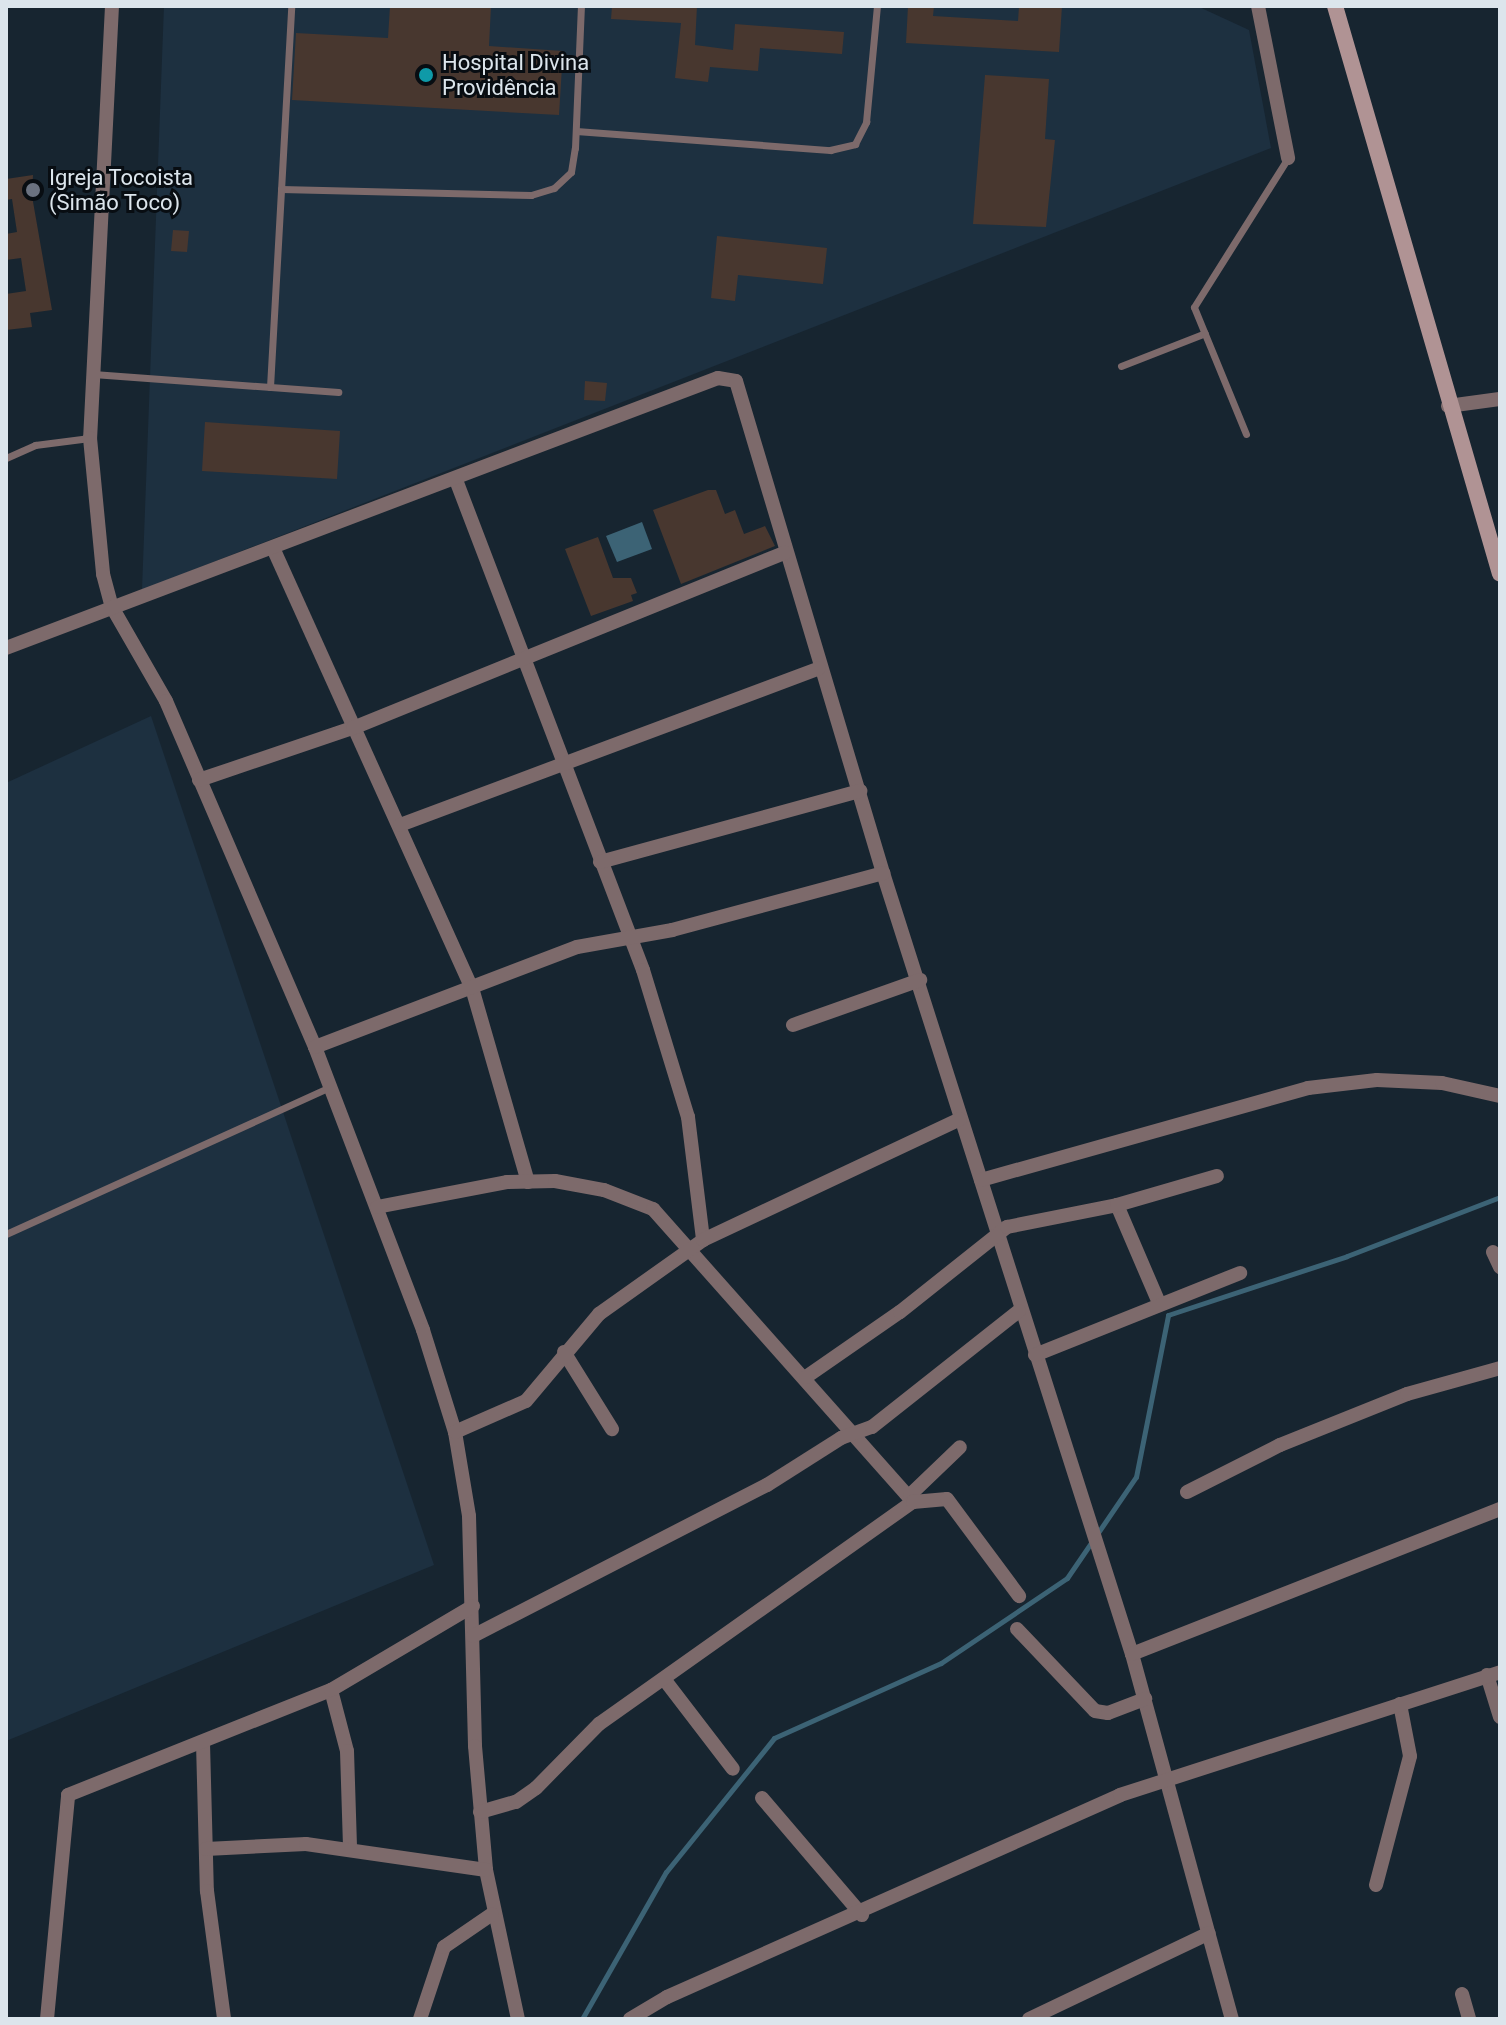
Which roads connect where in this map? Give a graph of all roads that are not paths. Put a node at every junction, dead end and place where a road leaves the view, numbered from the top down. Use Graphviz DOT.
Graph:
graph roads {
  1 [pos="112,6"];
  2 [pos="291,6"];
  3 [pos="581,6"];
  4 [pos="877,6"];
  5 [pos="1258,6"];
  6 [pos="1335,6"];
  7 [pos="576,131"];
  8 [pos="1288,158"];
  9 [pos="281,189"];
  10 [pos="1205,333"];
  11 [pos="1121,366"];
  12 [pos="93,374"];
  13 [pos="270,387"];
  14 [pos="338,392"];
  15 [pos="1500,399"];
  16 [pos="1448,406"];
  17 [pos="1246,434"];
  18 [pos="90,438"];
  19 [pos="6,458"];
  20 [pos="456,480"];
  21 [pos="273,548"];
  22 [pos="785,553"];
  23 [pos="1500,574"];
  24 [pos="112,607"];
  25 [pos="6,648"];
  26 [pos="522,659"];
  27 [pos="819,668"];
  28 [pos="353,728"];
  29 [pos="565,764"];
  30 [pos="199,780"];
  31 [pos="860,791"];
  32 [pos="400,825"];
  33 [pos="600,862"];
  34 [pos="883,873"];
  35 [pos="628,935"];
  36 [pos="920,980"];
  37 [pos="472,988"];
  38 [pos="793,1025"];
  39 [pos="315,1047"];
  40 [pos="330,1087"];
  41 [pos="1500,1096"];
  42 [pos="960,1119"];
  43 [pos="1217,1176"];
  44 [pos="981,1180"];
  45 [pos="528,1182"];
  46 [pos="1117,1205"];
  47 [pos="377,1207"];
  48 [pos="996,1233"];
  49 [pos="6,1234"];
  50 [pos="696,1244"];
  51 [pos="1493,1252"];
  52 [pos="1500,1267"];
  53 [pos="1240,1273"];
  54 [pos="1159,1303"];
  55 [pos="1019,1311"];
  56 [pos="564,1352"];
  57 [pos="1035,1355"];
  58 [pos="1500,1368"];
  59 [pos="806,1377"];
  60 [pos="612,1429"];
  61 [pos="455,1432"];
  62 [pos="853,1433"];
  63 [pos="960,1447"];
  64 [pos="1187,1492"];
  65 [pos="912,1498"];
  66 [pos="1500,1509"];
  67 [pos="1019,1596"];
  68 [pos="473,1606"];
  69 [pos="1017,1629"];
  70 [pos="473,1636"];
  71 [pos="1132,1654"];
  72 [pos="1494,1674"];
  73 [pos="664,1679"];
  74 [pos="331,1690"];
  75 [pos="1145,1699"];
  76 [pos="1400,1704"];
  77 [pos="1500,1717"];
  78 [pos="203,1743"];
  79 [pos="733,1769"];
  80 [pos="1169,1779"];
  81 [pos="762,1798"];
  82 [pos="480,1812"];
  83 [pos="350,1848"];
  84 [pos="206,1849"];
  85 [pos="486,1870"];
  86 [pos="1376,1885"];
  87 [pos="492,1914"];
  88 [pos="862,1915"];
  89 [pos="1209,1933"];
  90 [pos="1462,1994"];
  91 [pos="47,2019"];
  92 [pos="224,2019"];
  93 [pos="420,2019"];
  94 [pos="518,2019"];
  95 [pos="630,2019"];
  96 [pos="1029,2019"];
  97 [pos="1232,2019"];
  98 [pos="1469,2019"];
  1 -- 12 [label="street"];
  2 -- 9 [label="lane"];
  3 -- 7 [label="lane"];
  4 -- 7 [label="lane"];
  5 -- 8 [label="street"];
  6 -- 16 [label="street"];
  7 -- 9 [label="lane"];
  8 -- 10 [label="lane"];
  9 -- 13 [label="lane"];
  10 -- 11 [label="lane"];
  10 -- 17 [label="lane"];
  12 -- 13 [label="lane"];
  12 -- 18 [label="street"];
  13 -- 14 [label="lane"];
  15 -- 16 [label="street"];
  16 -- 23 [label="street"];
  18 -- 19 [label="lane"];
  18 -- 24 [label="street"];
  20 -- 21 [label="street"];
  20 -- 22 [label="street"];
  20 -- 26 [label="street"];
  21 -- 24 [label="street"];
  21 -- 28 [label="street"];
  22 -- 26 [label="street"];
  22 -- 27 [label="street"];
  24 -- 25 [label="street"];
  24 -- 30 [label="street"];
  26 -- 28 [label="street"];
  26 -- 29 [label="street"];
  27 -- 29 [label="street"];
  27 -- 31 [label="street"];
  28 -- 30 [label="street"];
  28 -- 32 [label="street"];
  29 -- 32 [label="street"];
  29 -- 33 [label="street"];
  30 -- 39 [label="street"];
  31 -- 33 [label="street"];
  31 -- 34 [label="street"];
  32 -- 37 [label="street"];
  33 -- 35 [label="street"];
  34 -- 35 [label="street"];
  34 -- 36 [label="street"];
  35 -- 37 [label="street"];
  35 -- 50 [label="street"];
  36 -- 38 [label="street"];
  36 -- 42 [label="street"];
  37 -- 39 [label="street"];
  37 -- 45 [label="street"];
  39 -- 40 [label="street"];
  40 -- 47 [label="street"];
  40 -- 49 [label="lane"];
  41 -- 44 [label="street"];
  42 -- 44 [label="street"];
  42 -- 50 [label="street"];
  43 -- 46 [label="street"];
  44 -- 48 [label="street"];
  45 -- 47 [label="street"];
  45 -- 50 [label="street"];
  46 -- 48 [label="street"];
  46 -- 54 [label="street"];
  47 -- 61 [label="street"];
  48 -- 55 [label="street"];
  48 -- 59 [label="street"];
  50 -- 56 [label="street"];
  50 -- 59 [label="street"];
  51 -- 52 [label="street"];
  53 -- 54 [label="street"];
  54 -- 57 [label="street"];
  55 -- 57 [label="street"];
  55 -- 62 [label="street"];
  56 -- 60 [label="street"];
  56 -- 61 [label="street"];
  57 -- 71 [label="street"];
  58 -- 64 [label="street"];
  59 -- 62 [label="street"];
  61 -- 68 [label="street"];
  62 -- 65 [label="street"];
  62 -- 70 [label="street"];
  63 -- 65 [label="street"];
  65 -- 67 [label="street"];
  65 -- 73 [label="street"];
  66 -- 71 [label="street"];
  68 -- 70 [label="street"];
  68 -- 74 [label="street"];
  69 -- 75 [label="street"];
  70 -- 82 [label="street"];
  71 -- 75 [label="street"];
  72 -- 76 [label="street"];
  72 -- 77 [label="street"];
  73 -- 79 [label="street"];
  73 -- 82 [label="street"];
  74 -- 78 [label="street"];
  74 -- 83 [label="street"];
  75 -- 80 [label="street"];
  76 -- 80 [label="street"];
  76 -- 86 [label="street"];
  78 -- 84 [label="street"];
  78 -- 91 [label="street"];
  80 -- 88 [label="street"];
  80 -- 89 [label="street"];
  81 -- 88 [label="street"];
  82 -- 85 [label="street"];
  83 -- 84 [label="street"];
  83 -- 85 [label="street"];
  84 -- 92 [label="street"];
  85 -- 87 [label="street"];
  87 -- 93 [label="street"];
  87 -- 94 [label="street"];
  88 -- 95 [label="street"];
  89 -- 96 [label="street"];
  89 -- 97 [label="street"];
  90 -- 98 [label="street"];
}
